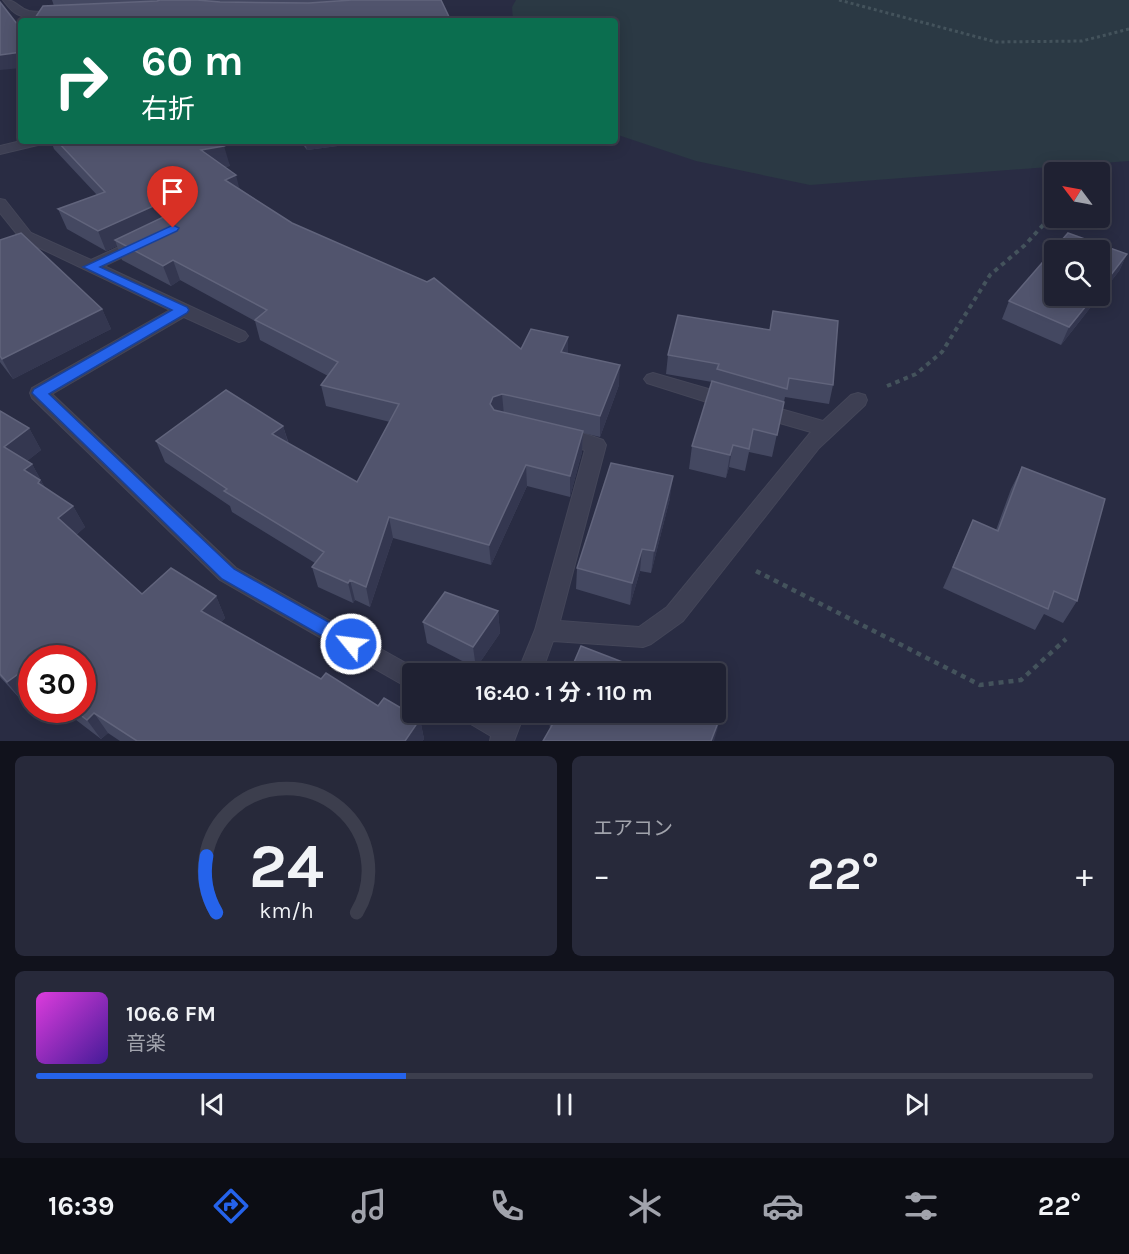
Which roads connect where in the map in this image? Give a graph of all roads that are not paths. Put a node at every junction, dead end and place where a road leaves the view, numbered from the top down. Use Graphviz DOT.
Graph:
graph roads {
  1 [pos="9,0"];
  2 [pos="72,14"];
  3 [pos="25,144"];
  4 [pos="0,150"];
  5 [pos="0,203"];
  6 [pos="152,238"];
  7 [pos="90,267"];
  8 [pos="183,310"];
  9 [pos="239,336"];
  10 [pos="653,380"];
  11 [pos="858,400"];
  12 [pos="825,429"];
  13 [pos="538,432"];
  14 [pos="546,630"];
  15 [pos="533,663"];
  16 [pos="402,672"];
  1 -- 2 [label="street"];
  3 -- 4 [label="street"];
  5 -- 7 [label="street"];
  6 -- 7 [label="street"];
  7 -- 8 [label="street"];
  8 -- 9 [label="street"];
  8 -- 16 [label="street"];
  10 -- 12 [label="street"];
  11 -- 12 [label="street"];
  12 -- 14 [label="street"];
  13 -- 14 [label="street"];
  14 -- 15 [label="street"];
}
